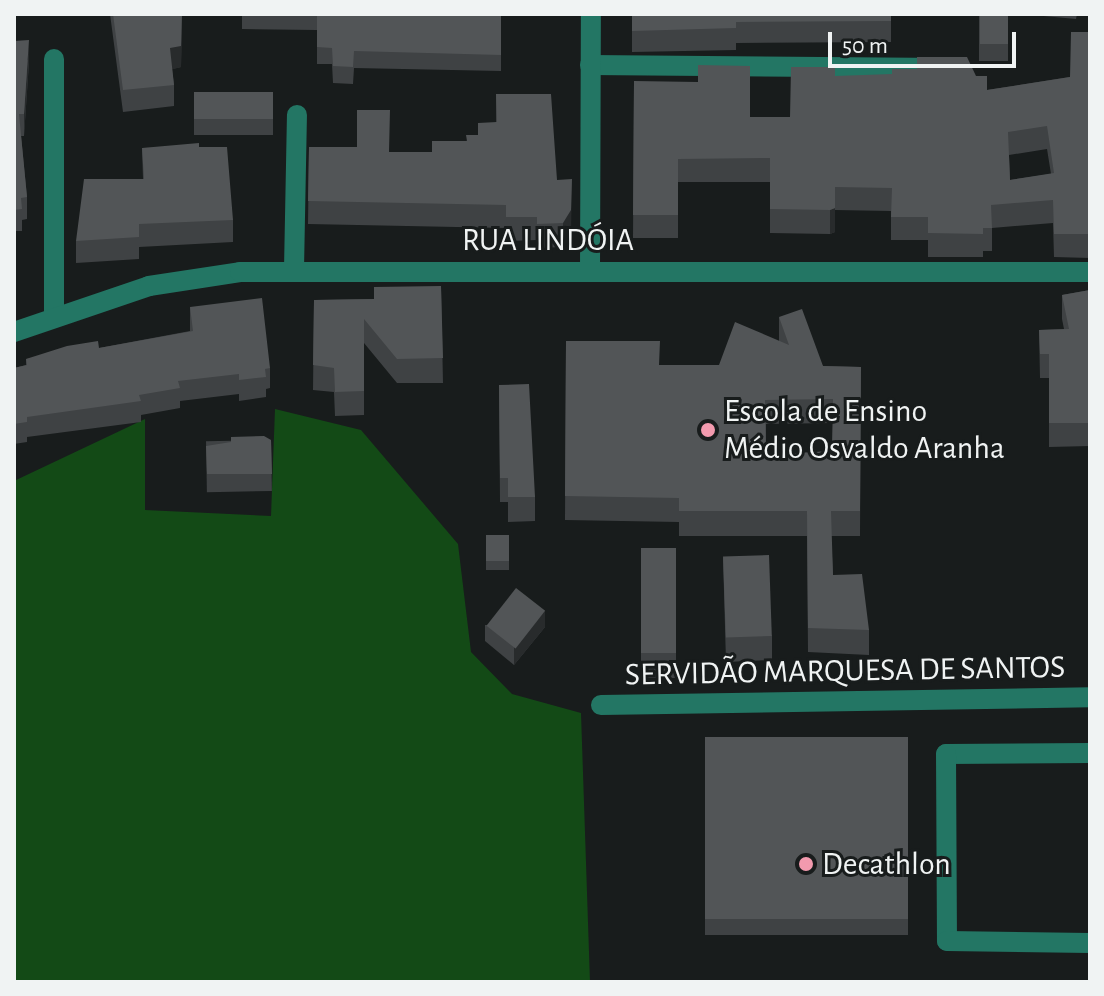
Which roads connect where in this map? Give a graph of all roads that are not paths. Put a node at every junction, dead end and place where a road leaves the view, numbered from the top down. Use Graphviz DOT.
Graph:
graph roads {
  1 [pos="591,14"];
  2 [pos="54,59"];
  3 [pos="590,65"];
  4 [pos="945,68"];
  5 [pos="297,115"];
  6 [pos="294,269"];
  7 [pos="590,270"];
  8 [pos="1090,272"];
  9 [pos="54,316"];
  10 [pos="14,332"];
  11 [pos="1090,697"];
  12 [pos="601,705"];
  13 [pos="1090,753"];
  14 [pos="1090,943"];
  1 -- 3 [label="street"];
  2 -- 9 [label="street"];
  3 -- 4 [label="street"];
  3 -- 7 [label="street"];
  5 -- 6 [label="street"];
  6 -- 7 [label="street, RUA LINDÓIA"];
  6 -- 9 [label="street, RUA LINDÓIA"];
  7 -- 8 [label="street, RUA LINDÓIA"];
  9 -- 10 [label="street, RUA LINDÓIA"];
  11 -- 12 [label="street, SERVIDÃO MARQUESA DE SANTOS"];
  13 -- 14 [label="street"];
}
